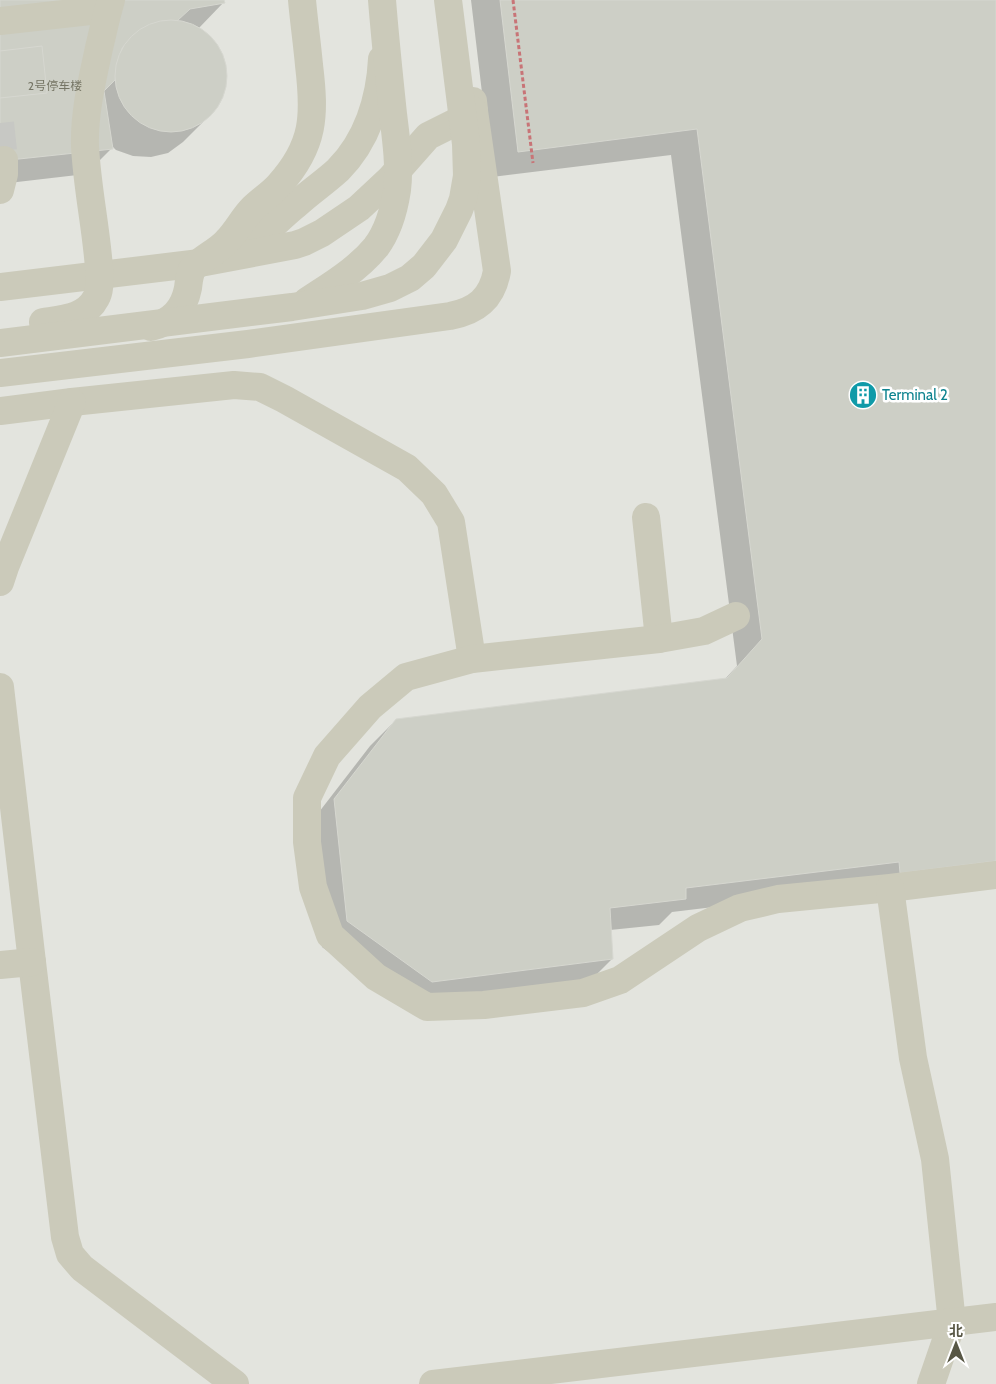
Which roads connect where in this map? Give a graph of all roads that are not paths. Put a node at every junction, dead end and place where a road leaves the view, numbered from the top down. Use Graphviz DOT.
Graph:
graph roads {
  1 [pos="302,0"];
  2 [pos="380,0"];
  3 [pos="448,0"];
  4 [pos="461,0"];
  5 [pos="110,5"];
  6 [pos="0,21"];
  7 [pos="474,108"];
  8 [pos="4,160"];
  9 [pos="0,190"];
  10 [pos="200,263"];
  11 [pos="0,287"];
  12 [pos="292,307"];
  13 [pos="0,331"];
  14 [pos="0,343"];
  15 [pos="28,370"];
  16 [pos="0,374"];
  17 [pos="0,382"];
  18 [pos="72,402"];
  19 [pos="0,411"];
  20 [pos="646,517"];
  21 [pos="0,582"];
  22 [pos="736,616"];
  23 [pos="659,639"];
  24 [pos="472,659"];
  25 [pos="0,687"];
  26 [pos="996,875"];
  27 [pos="890,888"];
  28 [pos="32,962"];
  29 [pos="0,966"];
  30 [pos="996,1317"];
  31 [pos="952,1322"];
  32 [pos="235,1384"];
  33 [pos="433,1384"];
  34 [pos="931,1384"];
  1 -- 10 [label="street"];
  2 -- 10 [label="street"];
  2 -- 12 [label="street, bridge"];
  3 -- 12 [label="street, bridge"];
  4 -- 7 [label="street"];
  5 -- 6 [label="street"];
  5 -- 13 [label="street, bridge"];
  7 -- 10 [label="street"];
  7 -- 15 [label="street"];
  8 -- 9 [label="street"];
  10 -- 11 [label="street"];
  10 -- 15 [label="street"];
  12 -- 14 [label="street, bridge"];
  15 -- 16 [label="street"];
  15 -- 17 [label="street"];
  18 -- 19 [label="street"];
  18 -- 21 [label="street"];
  18 -- 24 [label="street"];
  20 -- 23 [label="street"];
  22 -- 23 [label="street"];
  23 -- 24 [label="street"];
  24 -- 27 [label="street"];
  25 -- 28 [label="street"];
  26 -- 27 [label="street"];
  27 -- 31 [label="street"];
  28 -- 29 [label="street"];
  28 -- 32 [label="street"];
  30 -- 31 [label="street"];
  31 -- 33 [label="street"];
  31 -- 34 [label="street"];
}
